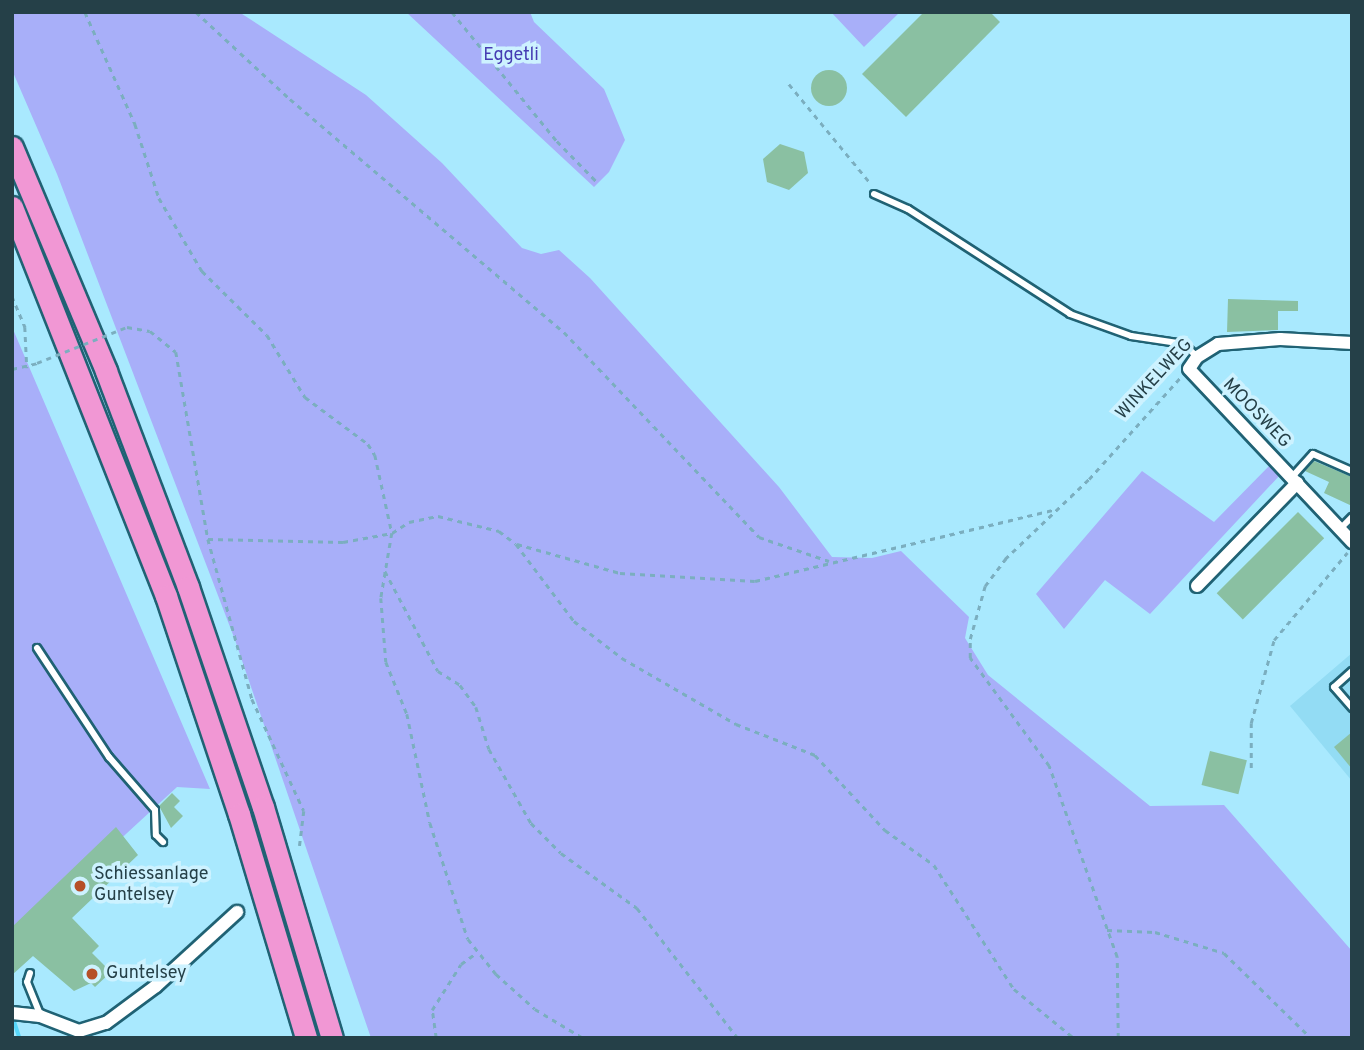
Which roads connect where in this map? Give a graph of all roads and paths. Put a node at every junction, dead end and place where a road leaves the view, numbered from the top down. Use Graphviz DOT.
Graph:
graph roads {
  1 [pos="85,12"];
  2 [pos="196,12"];
  3 [pos="452,12"];
  4 [pos="789,84"];
  5 [pos="12,147"];
  6 [pos="598,183"];
  7 [pos="874,194"];
  8 [pos="12,208"];
  9 [pos="12,296"];
  10 [pos="1352,343"];
  11 [pos="1197,357"];
  12 [pos="27,368"];
  13 [pos="12,369"];
  14 [pos="1189,369"];
  15 [pos="1352,471"];
  16 [pos="1295,480"];
  17 [pos="1056,510"];
  18 [pos="1352,517"];
  19 [pos="392,533"];
  20 [pos="1349,537"];
  21 [pos="208,539"];
  22 [pos="516,544"];
  23 [pos="829,561"];
  24 [pos="385,571"];
  25 [pos="1197,586"];
  26 [pos="37,648"];
  27 [pos="1352,671"];
  28 [pos="1352,708"];
  29 [pos="1251,768"];
  30 [pos="163,842"];
  31 [pos="300,846"];
  32 [pos="237,912"];
  33 [pos="1107,930"];
  34 [pos="477,953"];
  35 [pos="30,973"];
  36 [pos="15,1013"];
  37 [pos="40,1016"];
  38 [pos="306,1038"];
  39 [pos="332,1038"];
  40 [pos="436,1038"];
  41 [pos="583,1038"];
  42 [pos="738,1038"];
  43 [pos="1074,1038"];
  44 [pos="1118,1038"];
  45 [pos="1311,1038"];
  1 -- 19 [label="path"];
  2 -- 23 [label="path"];
  3 -- 6 [label="path"];
  4 -- 7 [label="path"];
  5 -- 39 [label="highway"];
  7 -- 11 [label="lane"];
  8 -- 38 [label="highway"];
  9 -- 12 [label="path"];
  10 -- 11 [label="street, WINKELWEG"];
  11 -- 14 [label="street, WINKELWEG"];
  12 -- 13 [label="path"];
  12 -- 21 [label="path, bridge"];
  14 -- 16 [label="street, MOOSWEG"];
  14 -- 17 [label="path, WINKELWEG"];
  15 -- 16 [label="lane"];
  16 -- 20 [label="street, MOOSWEG"];
  16 -- 25 [label="street"];
  17 -- 23 [label="path"];
  17 -- 33 [label="path, WINKELWEG"];
  18 -- 20 [label="lane"];
  19 -- 21 [label="path"];
  19 -- 22 [label="path"];
  19 -- 24 [label="path"];
  20 -- 29 [label="path"];
  21 -- 31 [label="path"];
  22 -- 23 [label="path"];
  22 -- 43 [label="path"];
  24 -- 34 [label="path"];
  24 -- 42 [label="path"];
  26 -- 30 [label="lane"];
  27 -- 28 [label="lane"];
  32 -- 37 [label="street"];
  33 -- 44 [label="path"];
  33 -- 45 [label="path"];
  34 -- 40 [label="path"];
  34 -- 41 [label="path"];
  35 -- 37 [label="lane"];
  36 -- 37 [label="street"];
}
